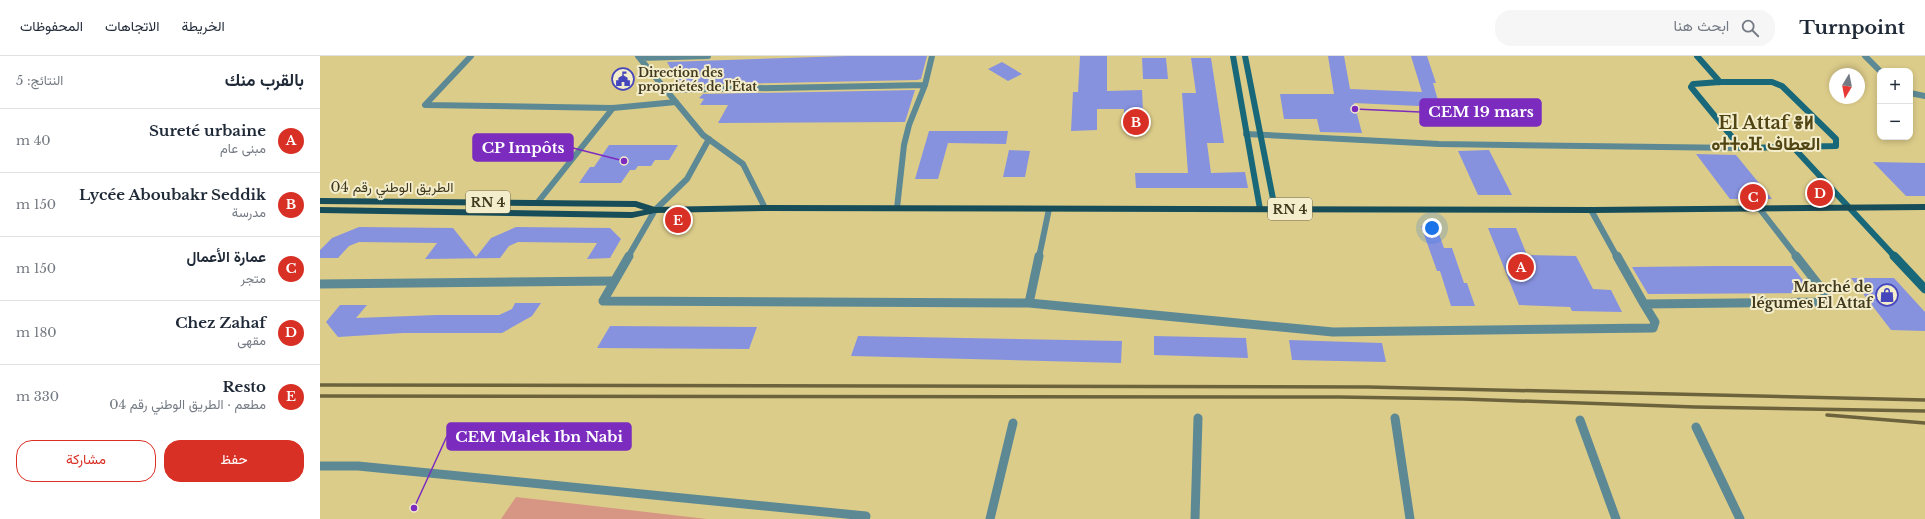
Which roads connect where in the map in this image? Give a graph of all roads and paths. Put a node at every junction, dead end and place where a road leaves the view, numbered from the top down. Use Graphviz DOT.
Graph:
graph roads {
  1 [pos="471,56"];
  2 [pos="708,56"];
  3 [pos="932,56"];
  4 [pos="1233,56"];
  5 [pos="1245,56"];
  6 [pos="1697,56"];
  7 [pos="1865,56"];
  8 [pos="639,57"];
  9 [pos="1877,68"];
  10 [pos="1720,82"];
  11 [pos="925,85"];
  12 [pos="666,90"];
  13 [pos="1913,94"];
  14 [pos="1925,96"];
  15 [pos="676,102"];
  16 [pos="613,108"];
  17 [pos="1246,134"];
  18 [pos="1260,135"];
  19 [pos="709,139"];
  20 [pos="1793,147"];
  21 [pos="1741,148"];
  22 [pos="320,201"];
  23 [pos="538,202"];
  24 [pos="1848,206"];
  25 [pos="1925,207"];
  26 [pos="765,208"];
  27 [pos="897,208"];
  28 [pos="1049,208"];
  29 [pos="1759,208"];
  30 [pos="1260,209"];
  31 [pos="1275,209"];
  32 [pos="320,210"];
  33 [pos="655,210"];
  34 [pos="1591,210"];
  35 [pos="614,281"];
  36 [pos="320,284"];
  37 [pos="1925,290"];
  38 [pos="1029,303"];
  39 [pos="1644,304"];
  40 [pos="1198,418"];
  41 [pos="1395,418"];
  42 [pos="1580,420"];
  43 [pos="1014,423"];
  44 [pos="1696,427"];
  45 [pos="320,466"];
  46 [pos="865,519"];
  47 [pos="990,519"];
  48 [pos="1195,519"];
  49 [pos="1410,519"];
  50 [pos="1616,519"];
  51 [pos="1740,519"];
  1 -- 16 [label="street"];
  2 -- 8 [label="street"];
  3 -- 11 [label="street"];
  4 -- 17 [label="street"];
  5 -- 18 [label="street"];
  6 -- 10 [label="street"];
  7 -- 9 [label="street"];
  8 -- 12 [label="street"];
  10 -- 20 [label="street"];
  10 -- 21 [label="street"];
  11 -- 12 [label="street"];
  11 -- 27 [label="street"];
  12 -- 15 [label="street"];
  13 -- 14 [label="street"];
  15 -- 16 [label="street"];
  15 -- 19 [label="street"];
  16 -- 23 [label="street"];
  17 -- 18 [label="street"];
  17 -- 30 [label="street"];
  18 -- 21 [label="street"];
  18 -- 31 [label="street"];
  19 -- 26 [label="street"];
  19 -- 33 [label="street"];
  20 -- 21 [label="street"];
  20 -- 24 [label="street"];
  22 -- 23 [label="main road, الطريق الوطني رقم 04 / RN 4"];
  23 -- 33 [label="main road, الطريق الوطني رقم 04 / RN 4"];
  24 -- 25 [label="main road, RN 4"];
  24 -- 29 [label="main road, RN 4"];
  24 -- 37 [label="street"];
  26 -- 27 [label="main road, RN 4"];
  26 -- 33 [label="main road, RN 4"];
  27 -- 28 [label="main road, RN 4"];
  28 -- 30 [label="main road, RN 4"];
  28 -- 38 [label="street"];
  29 -- 34 [label="main road, RN 4"];
  29 -- 39 [label="street"];
  30 -- 31 [label="main road, RN 4"];
  31 -- 34 [label="main road, RN 4"];
  32 -- 33 [label="main road, الطريق الوطني رقم 04 / RN 4"];
  33 -- 35 [label="street"];
  34 -- 39 [label="street"];
  35 -- 36 [label="street"];
  35 -- 38 [label="street"];
  38 -- 39 [label="street"];
  40 -- 48 [label="street"];
  41 -- 49 [label="street"];
  42 -- 50 [label="street"];
  43 -- 47 [label="street"];
  44 -- 51 [label="street"];
  45 -- 46 [label="street"];
}
